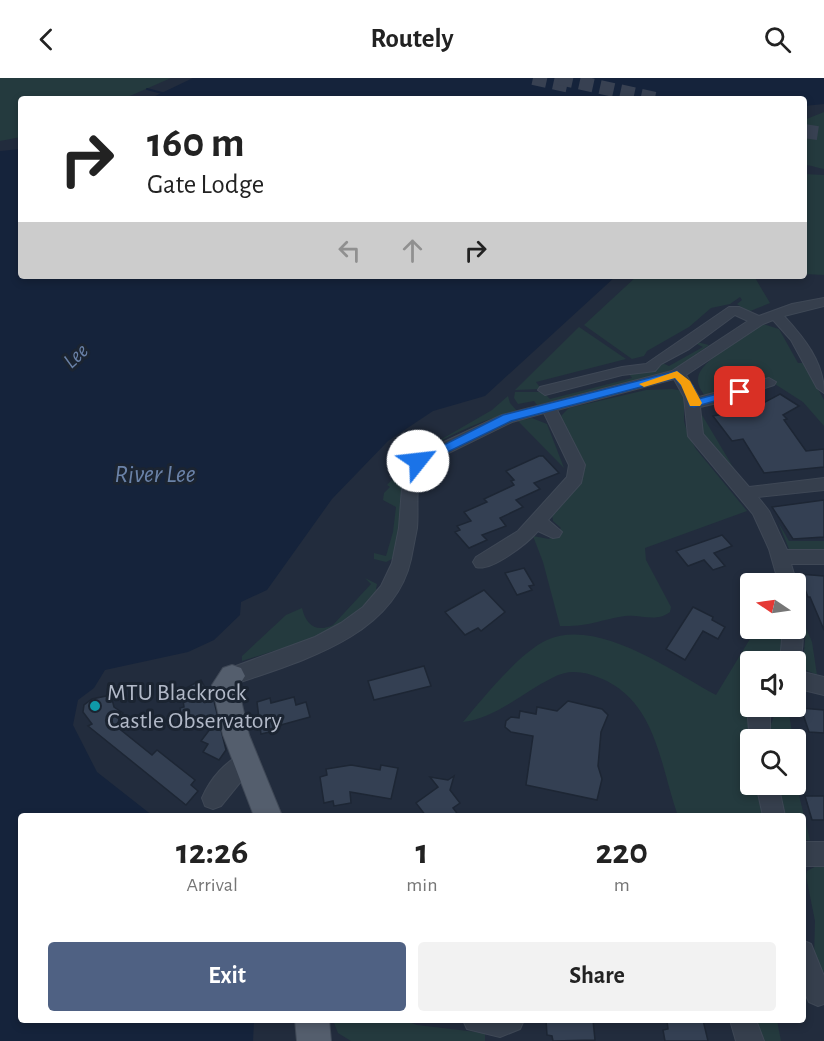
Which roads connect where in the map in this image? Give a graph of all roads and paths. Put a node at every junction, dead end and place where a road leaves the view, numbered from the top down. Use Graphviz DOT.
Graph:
graph roads {
  1 [pos="824,302"];
  2 [pos="774,314"];
  3 [pos="758,321"];
  4 [pos="699,336"];
  5 [pos="719,346"];
  6 [pos="677,374"];
  7 [pos="769,382"];
  8 [pos="824,388"];
  9 [pos="547,399"];
  10 [pos="694,403"];
  11 [pos="824,484"];
  12 [pos="746,493"];
  13 [pos="537,522"];
  14 [pos="553,532"];
  15 [pos="781,557"];
  16 [pos="824,557"];
  17 [pos="482,562"];
  18 [pos="785,573"];
  19 [pos="232,676"];
  20 [pos="806,682"];
  21 [pos="824,686"];
  22 [pos="245,763"];
  23 [pos="769,795"];
  24 [pos="213,798"];
  25 [pos="267,813"];
  26 [pos="773,813"];
  27 [pos="806,854"];
  28 [pos="824,854"];
  29 [pos="806,965"];
  30 [pos="815,993"];
  31 [pos="744,1023"];
  32 [pos="750,1041"];
  1 -- 2 [label="street"];
  2 -- 3 [label="street"];
  2 -- 8 [label="street"];
  3 -- 4 [label="street"];
  3 -- 5 [label="street"];
  4 -- 5 [label="street"];
  4 -- 9 [label="street"];
  5 -- 6 [label="street"];
  6 -- 9 [label="street"];
  6 -- 10 [label="street"];
  7 -- 10 [label="street"];
  9 -- 13 [label="street"];
  9 -- 19 [label="street"];
  10 -- 12 [label="street"];
  11 -- 12 [label="street"];
  12 -- 15 [label="street"];
  13 -- 14 [label="street"];
  13 -- 17 [label="street"];
  15 -- 16 [label="street"];
  15 -- 18 [label="street"];
  19 -- 22 [label="main road"];
  20 -- 21 [label="street"];
  22 -- 24 [label="street"];
  22 -- 25 [label="main road"];
  23 -- 26 [label="street"];
  27 -- 28 [label="street"];
  29 -- 30 [label="street"];
  31 -- 32 [label="street"];
}
